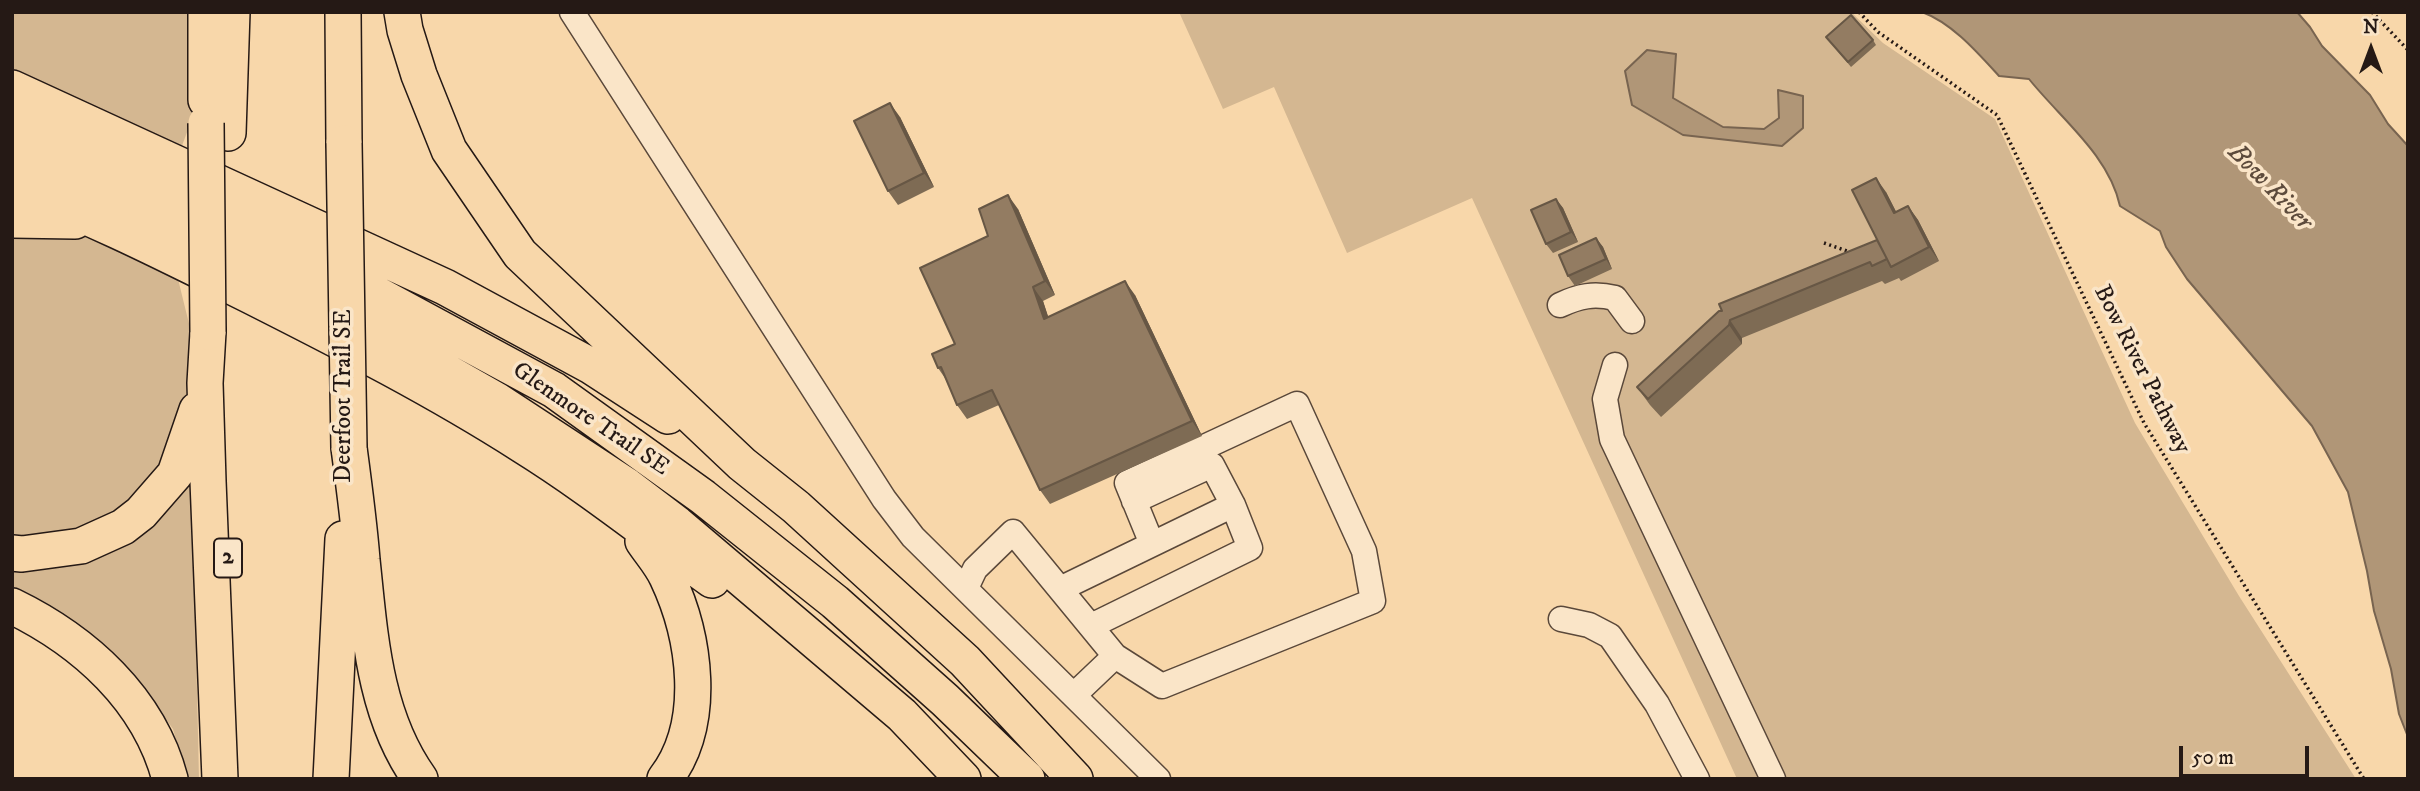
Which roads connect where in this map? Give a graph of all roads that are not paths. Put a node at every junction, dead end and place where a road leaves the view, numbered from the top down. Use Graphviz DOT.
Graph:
graph roads {
  1 [pos="206,12"];
  2 [pos="232,12"];
  3 [pos="344,12"];
  4 [pos="402,12"];
  5 [pos="572,12"];
  6 [pos="12,88"];
  7 [pos="12,123"];
  8 [pos="217,128"];
  9 [pos="12,156"];
  10 [pos="12,187"];
  11 [pos="12,220"];
  12 [pos="101,224"];
  13 [pos="1560,305"];
  14 [pos="1632,321"];
  15 [pos="216,335"];
  16 [pos="1615,365"];
  17 [pos="205,383"];
  18 [pos="349,448"];
  19 [pos="742,464"];
  20 [pos="1134,501"];
  21 [pos="1233,505"];
  22 [pos="629,521"];
  23 [pos="1152,544"];
  24 [pos="12,553"];
  25 [pos="967,588"];
  26 [pos="1060,589"];
  27 [pos="12,606"];
  28 [pos="1561,619"];
  29 [pos="1091,626"];
  30 [pos="1115,656"];
  31 [pos="1074,695"];
  32 [pos="902,715"];
  33 [pos="170,779"];
  34 [pos="222,779"];
  35 [pos="331,779"];
  36 [pos="420,779"];
  37 [pos="665,779"];
  38 [pos="963,779"];
  39 [pos="1027,779"];
  40 [pos="1075,779"];
  41 [pos="1158,779"];
  42 [pos="1697,779"];
  43 [pos="1773,779"];
  1 -- 8 [label="highway"];
  2 -- 8 [label="highway"];
  3 -- 18 [label="highway, Deerfoot Trail SE, bridge"];
  4 -- 19 [label="highway"];
  5 -- 25 [label="lane"];
  6 -- 19 [label="highway"];
  7 -- 39 [label="highway, Glenmore Trail SE"];
  8 -- 15 [label="highway, bridge"];
  9 -- 32 [label="highway, Glenmore Trail SE"];
  10 -- 12 [label="highway"];
  11 -- 12 [label="highway"];
  12 -- 22 [label="highway"];
  13 -- 14 [label="lane"];
  15 -- 17 [label="highway"];
  15 -- 34 [label="highway, 2"];
  16 -- 43 [label="lane"];
  17 -- 24 [label="highway"];
  17 -- 34 [label="highway"];
  18 -- 35 [label="highway, Deerfoot Trail SE"];
  18 -- 36 [label="highway"];
  19 -- 40 [label="highway"];
  20 -- 21 [label="lane"];
  20 -- 23 [label="lane"];
  20 -- 30 [label="lane"];
  21 -- 23 [label="lane"];
  21 -- 29 [label="lane"];
  22 -- 32 [label="highway"];
  22 -- 37 [label="highway"];
  23 -- 26 [label="lane"];
  25 -- 26 [label="lane"];
  25 -- 31 [label="lane"];
  26 -- 29 [label="lane"];
  27 -- 33 [label="highway"];
  28 -- 42 [label="lane"];
  29 -- 30 [label="lane"];
  30 -- 31 [label="lane"];
  31 -- 41 [label="lane"];
  32 -- 38 [label="highway, Glenmore Trail SE"];
}
